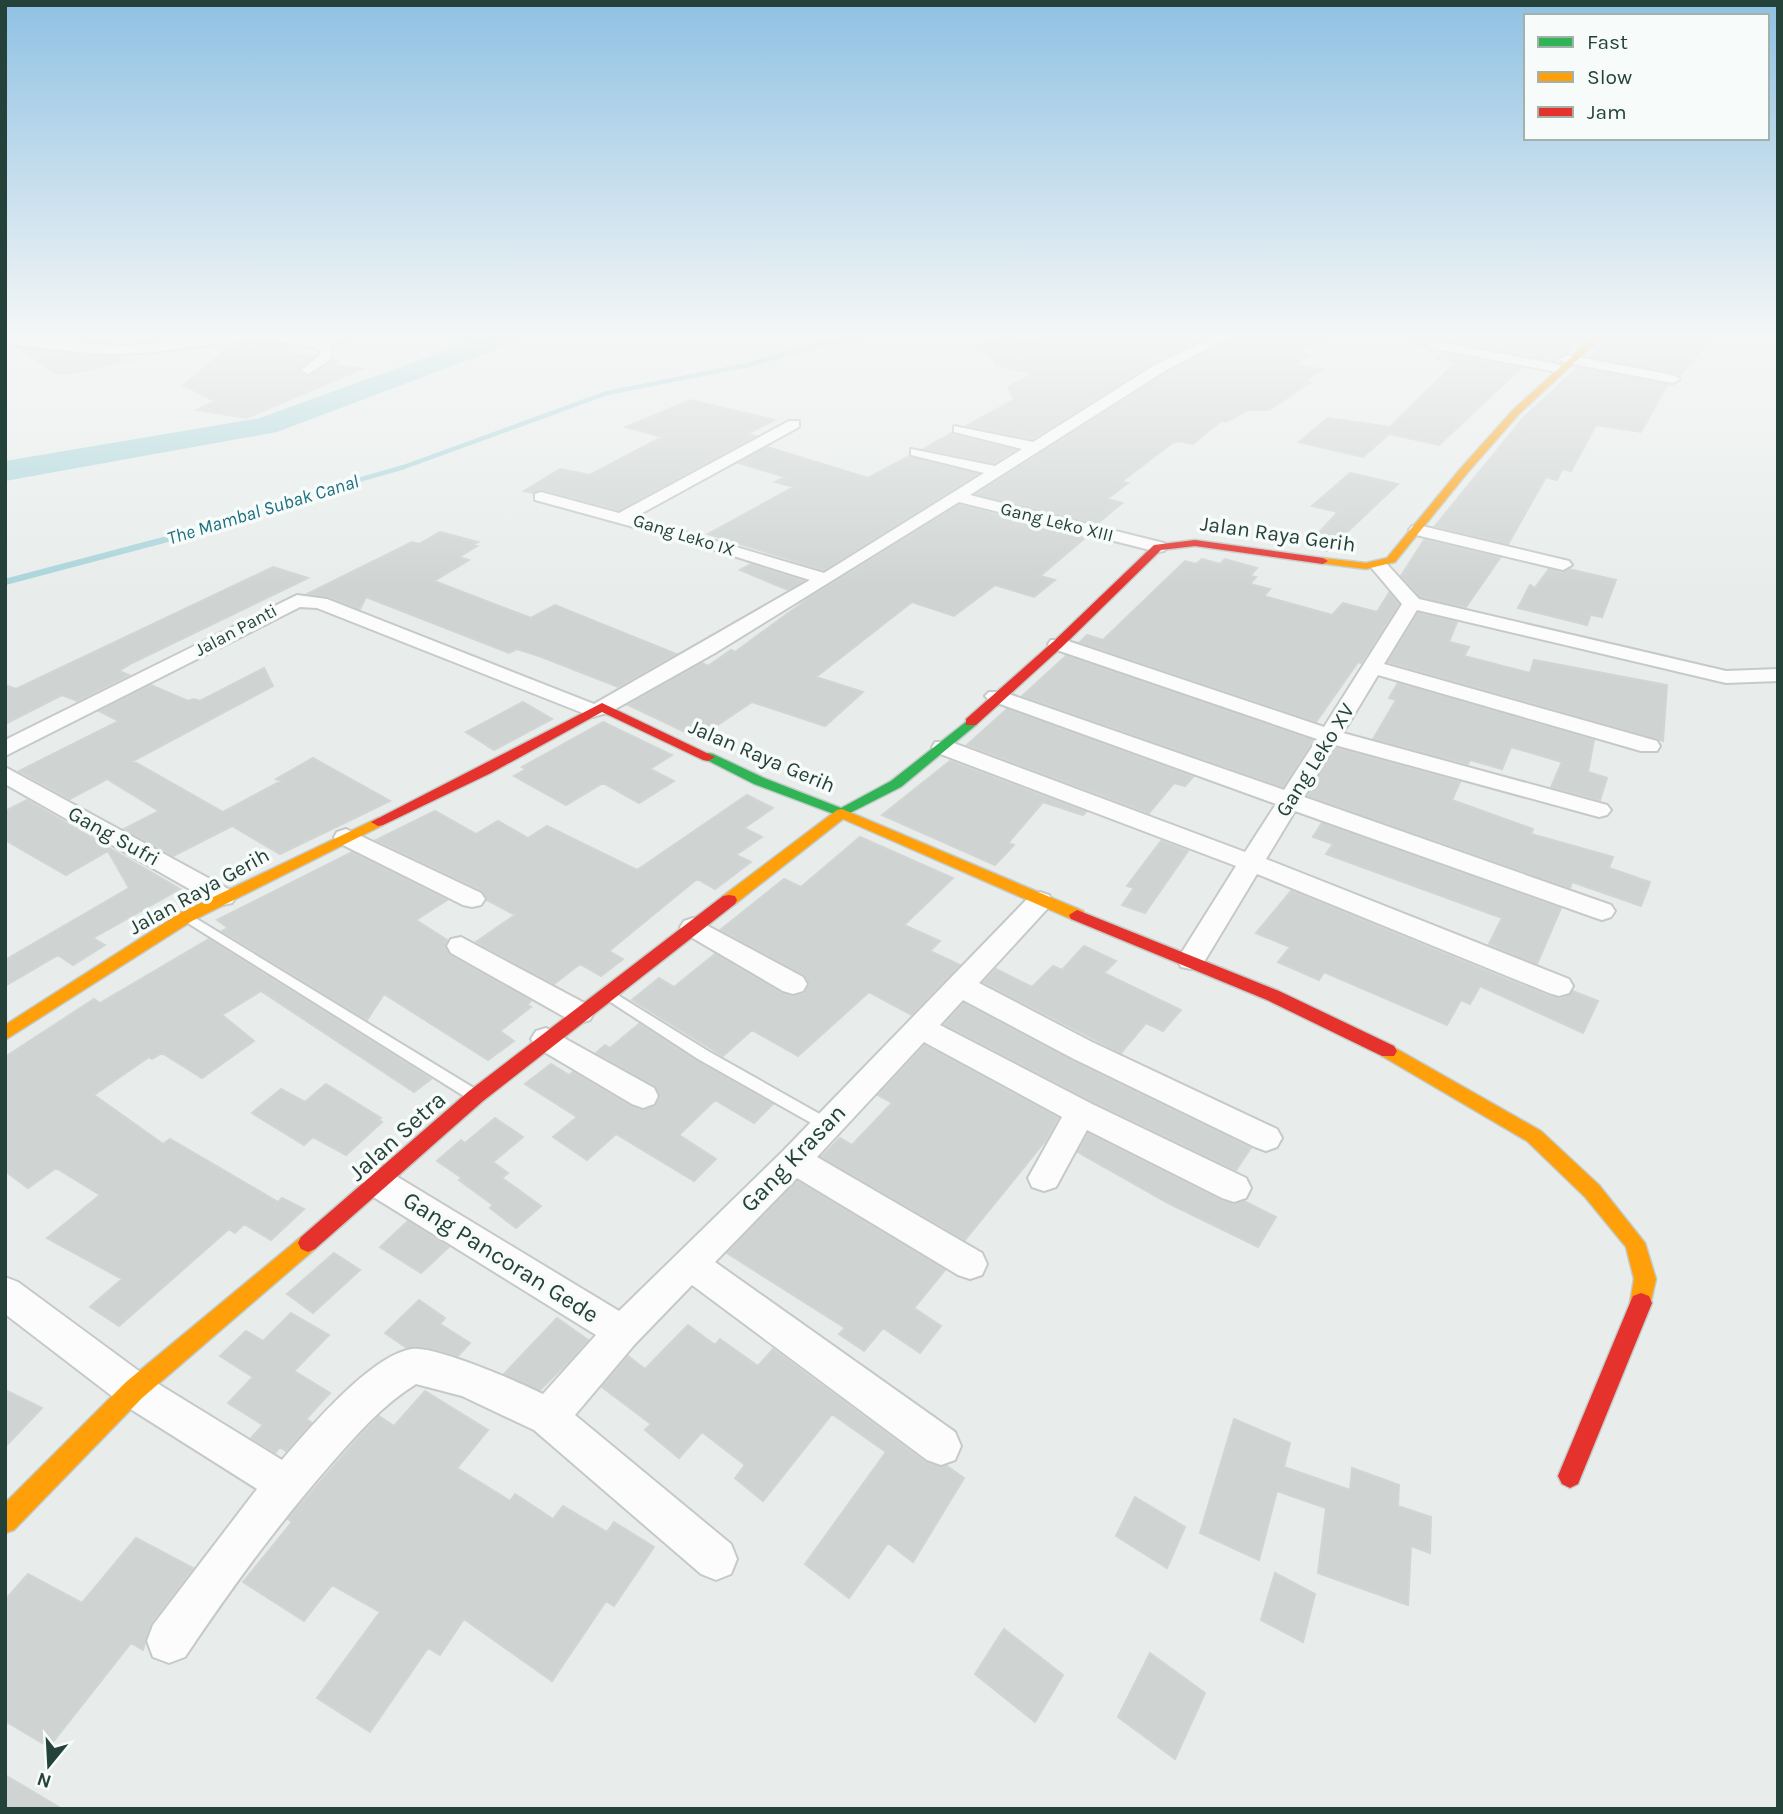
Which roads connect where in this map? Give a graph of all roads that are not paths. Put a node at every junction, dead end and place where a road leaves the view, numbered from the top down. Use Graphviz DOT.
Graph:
graph roads {
  1 [pos="1079,419"];
  2 [pos="1509,419"];
  3 [pos="794,424"];
  4 [pos="958,429"];
  5 [pos="1034,447"];
  6 [pos="916,452"];
  7 [pos="997,471"];
  8 [pos="957,496"];
  9 [pos="541,497"];
  10 [pos="623,517"];
  11 [pos="1418,530"];
  12 [pos="1158,547"];
  13 [pos="1563,565"];
  14 [pos="1379,566"];
  15 [pos="825,579"];
  16 [pos="1412,603"];
  17 [pos="1058,644"];
  18 [pos="1371,667"];
  19 [pos="1778,675"];
  20 [pos="996,696"];
  21 [pos="598,709"];
  22 [pos="1332,737"];
  23 [pos="1650,746"];
  24 [pos="943,747"];
  25 [pos="5,749"];
  26 [pos="5,774"];
  27 [pos="1291,801"];
  28 [pos="1599,810"];
  29 [pos="842,813"];
  30 [pos="346,837"];
  31 [pos="1252,863"];
  32 [pos="223,897"];
  33 [pos="472,899"];
  34 [pos="1040,901"];
  35 [pos="1602,911"];
  36 [pos="186,917"];
  37 [pos="692,927"];
  38 [pos="461,946"];
  39 [pos="1191,960"];
  40 [pos="793,984"];
  41 [pos="961,986"];
  42 [pos="1559,986"];
  43 [pos="607,993"];
  44 [pos="580,1013"];
  45 [pos="920,1027"];
  46 [pos="5,1034"];
  47 [pos="547,1040"];
  48 [pos="475,1096"];
  49 [pos="643,1096"];
  50 [pos="1081,1113"];
  51 [pos="827,1125"];
  52 [pos="1266,1138"];
  53 [pos="794,1160"];
  54 [pos="1044,1178"];
  55 [pos="379,1183"];
  56 [pos="1234,1188"];
  57 [pos="689,1263"];
  58 [pos="970,1264"];
  59 [pos="5,1293"];
  60 [pos="622,1332"];
  61 [pos="134,1390"];
  62 [pos="548,1417"];
  63 [pos="941,1446"];
  64 [pos="1570,1476"];
  65 [pos="285,1484"];
  66 [pos="5,1521"];
  67 [pos="716,1559"];
  68 [pos="169,1641"];
  1 -- 5 [label="street"];
  2 -- 11 [label="street, Jalan Raya Gerih"];
  3 -- 10 [label="street"];
  4 -- 5 [label="street"];
  5 -- 7 [label="street"];
  6 -- 7 [label="street"];
  7 -- 8 [label="street"];
  8 -- 12 [label="street, Gang Leko XIII"];
  8 -- 15 [label="street"];
  9 -- 10 [label="street, Gang Leko IX"];
  10 -- 15 [label="street, Gang Leko IX"];
  11 -- 13 [label="street"];
  11 -- 14 [label="street, Jalan Raya Gerih"];
  12 -- 14 [label="street, Jalan Raya Gerih"];
  12 -- 17 [label="street, Jalan Raya Gerih"];
  14 -- 16 [label="street"];
  15 -- 21 [label="street"];
  16 -- 18 [label="street, Gang Leko XV"];
  16 -- 19 [label="street"];
  17 -- 20 [label="street, Jalan Raya Gerih"];
  17 -- 22 [label="street"];
  18 -- 22 [label="street, Gang Leko XV"];
  18 -- 23 [label="street"];
  20 -- 24 [label="street, Jalan Raya Gerih"];
  20 -- 27 [label="street"];
  21 -- 25 [label="street, Jalan Panti"];
  21 -- 29 [label="street, Jalan Raya Gerih"];
  21 -- 30 [label="street, Jalan Raya Gerih"];
  22 -- 27 [label="street, Gang Leko XV"];
  22 -- 28 [label="street"];
  24 -- 29 [label="street, Jalan Raya Gerih"];
  24 -- 31 [label="street"];
  26 -- 32 [label="street, Gang Sufri"];
  27 -- 31 [label="street, Gang Leko XV"];
  27 -- 35 [label="street"];
  29 -- 34 [label="street"];
  29 -- 37 [label="street, Jalan Setra"];
  30 -- 32 [label="street, Jalan Raya Gerih"];
  30 -- 33 [label="street"];
  31 -- 39 [label="street, Gang Leko XV"];
  31 -- 42 [label="street"];
  32 -- 36 [label="street, Jalan Raya Gerih"];
  34 -- 39 [label="street"];
  34 -- 41 [label="street, Gang Krasan"];
  36 -- 46 [label="street, Jalan Raya Gerih"];
  36 -- 48 [label="lane"];
  37 -- 40 [label="street"];
  37 -- 43 [label="street, Jalan Setra"];
  38 -- 44 [label="street"];
  39 -- 64 [label="street"];
  41 -- 45 [label="street, Gang Krasan"];
  41 -- 52 [label="street"];
  43 -- 44 [label="street, Jalan Setra"];
  43 -- 51 [label="lane"];
  44 -- 47 [label="street, Jalan Setra"];
  45 -- 50 [label="street"];
  45 -- 51 [label="street, Gang Krasan"];
  47 -- 48 [label="street, Jalan Setra"];
  47 -- 49 [label="street"];
  48 -- 55 [label="street, Jalan Setra"];
  50 -- 54 [label="street"];
  50 -- 56 [label="street"];
  51 -- 53 [label="street, Gang Krasan"];
  53 -- 57 [label="street, Gang Krasan"];
  53 -- 58 [label="street"];
  55 -- 60 [label="street, Gang Pancoran Gede"];
  55 -- 61 [label="street, Jalan Setra"];
  57 -- 60 [label="street, Gang Krasan"];
  57 -- 63 [label="street"];
  59 -- 61 [label="street"];
  60 -- 62 [label="street, Gang Krasan"];
  61 -- 65 [label="street"];
  61 -- 66 [label="street, Jalan Setra"];
  62 -- 65 [label="street"];
  62 -- 67 [label="street"];
  65 -- 68 [label="street"];
}
